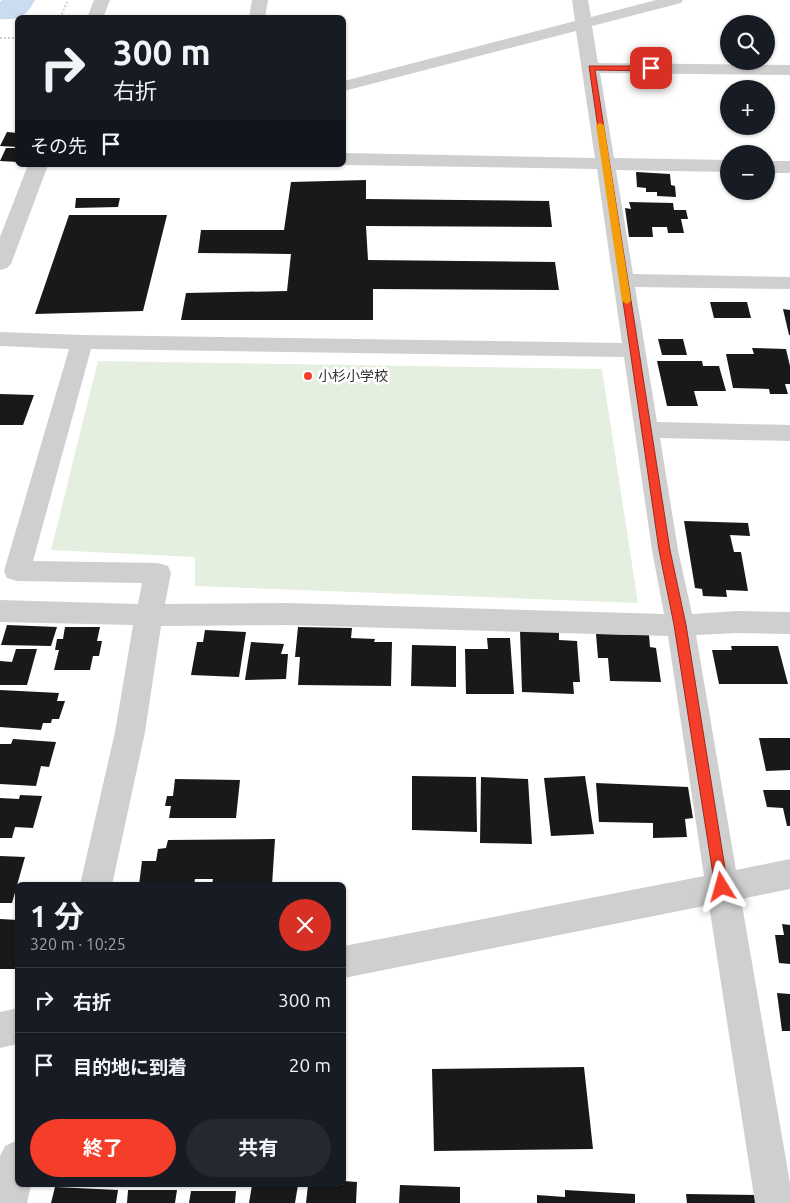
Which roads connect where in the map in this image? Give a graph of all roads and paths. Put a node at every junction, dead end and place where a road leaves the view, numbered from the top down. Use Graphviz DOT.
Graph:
graph roads {
  1 [pos="68,0"];
  2 [pos="102,0"];
  3 [pos="260,0"];
  4 [pos="580,0"];
  5 [pos="675,0"];
  6 [pos="61,15"];
  7 [pos="96,15"];
  8 [pos="258,15"];
  9 [pos="584,24"];
  10 [pos="0,38"];
  11 [pos="15,38"];
  12 [pos="592,68"];
  13 [pos="790,70"];
  14 [pos="346,85"];
  15 [pos="346,159"];
  16 [pos="606,165"];
  17 [pos="720,166"];
  18 [pos="37,167"];
  19 [pos="775,167"];
  20 [pos="790,167"];
  21 [pos="8,223"];
  22 [pos="0,264"];
  23 [pos="623,280"];
  24 [pos="790,283"];
  25 [pos="0,339"];
  26 [pos="82,342"];
  27 [pos="635,350"];
  28 [pos="647,430"];
  29 [pos="790,433"];
  30 [pos="0,611"];
  31 [pos="149,615"];
  32 [pos="790,623"];
  33 [pos="680,625"];
  34 [pos="790,874"];
  35 [pos="97,882"];
  36 [pos="722,887"];
  37 [pos="346,962"];
  38 [pos="15,1027"];
  39 [pos="0,1030"];
  40 [pos="15,1172"];
  41 [pos="8,1203"];
  42 [pos="774,1203"];
  1 -- 6 [label="path"];
  2 -- 7 [label="street"];
  3 -- 8 [label="street"];
  4 -- 9 [label="street"];
  5 -- 9 [label="street"];
  9 -- 12 [label="street"];
  9 -- 14 [label="street"];
  10 -- 11 [label="path"];
  12 -- 13 [label="street"];
  12 -- 16 [label="street"];
  15 -- 16 [label="street"];
  16 -- 17 [label="street"];
  16 -- 23 [label="street"];
  18 -- 21 [label="street"];
  19 -- 20 [label="street"];
  21 -- 22 [label="street"];
  23 -- 24 [label="street"];
  23 -- 27 [label="street"];
  25 -- 26 [label="street"];
  26 -- 27 [label="street"];
  26 -- 31 [label="street"];
  27 -- 28 [label="street"];
  28 -- 29 [label="street"];
  28 -- 33 [label="street"];
  30 -- 31 [label="street"];
  31 -- 33 [label="street"];
  31 -- 35 [label="street"];
  32 -- 33 [label="street"];
  33 -- 36 [label="street"];
  34 -- 36 [label="street"];
  36 -- 37 [label="street"];
  36 -- 42 [label="street"];
  38 -- 39 [label="street"];
  40 -- 41 [label="street"];
}
